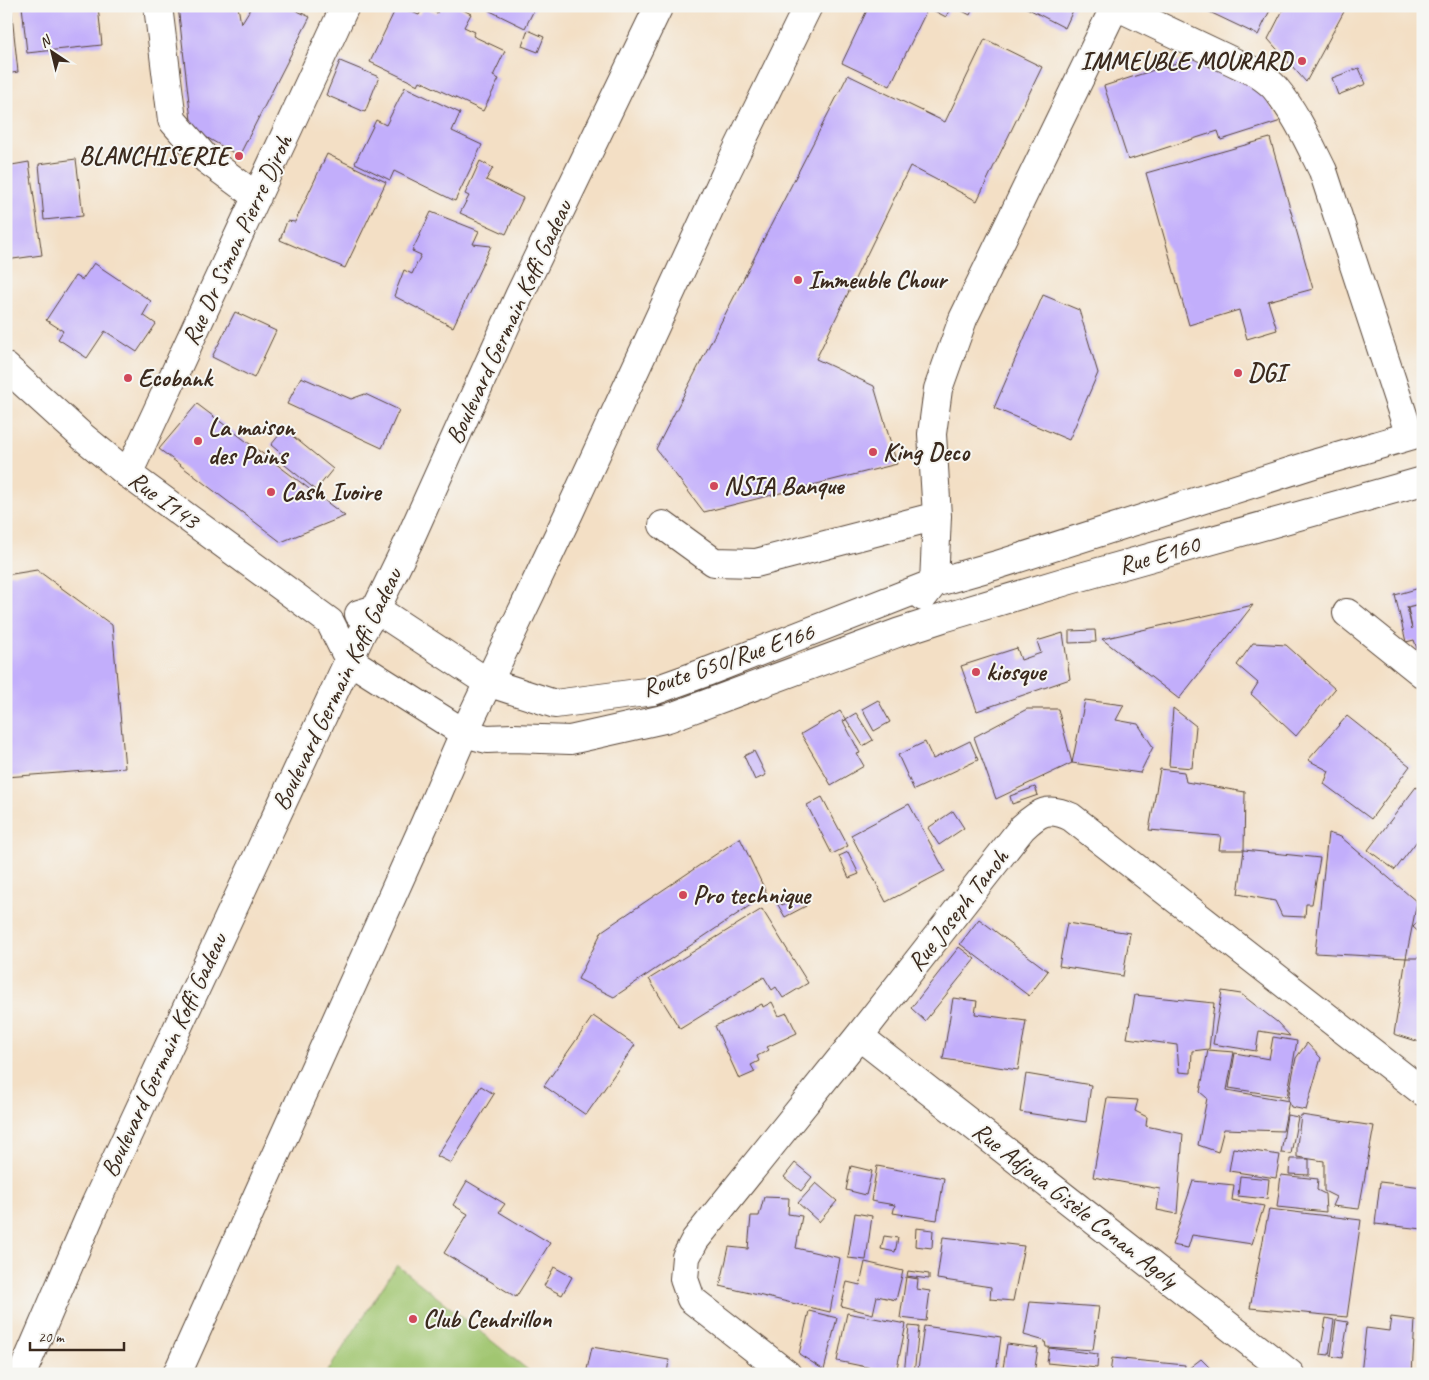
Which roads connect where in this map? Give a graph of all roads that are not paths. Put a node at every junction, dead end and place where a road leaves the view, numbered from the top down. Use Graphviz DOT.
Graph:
graph roads {
  1 [pos="158,6"];
  2 [pos="345,6"];
  3 [pos="659,6"];
  4 [pos="808,6"];
  5 [pos="1115,6"];
  6 [pos="258,198"];
  7 [pos="6,368"];
  8 [pos="1417,434"];
  9 [pos="128,474"];
  10 [pos="1423,481"];
  11 [pos="937,516"];
  12 [pos="663,525"];
  13 [pos="934,583"];
  14 [pos="376,609"];
  15 [pos="1347,613"];
  16 [pos="330,622"];
  17 [pos="897,633"];
  18 [pos="350,660"];
  19 [pos="1423,674"];
  20 [pos="487,682"];
  21 [pos="464,733"];
  22 [pos="859,1036"];
  23 [pos="1423,1092"];
  24 [pos="22,1374"];
  25 [pos="177,1374"];
  26 [pos="787,1374"];
  27 [pos="1290,1374"];
  1 -- 6 [label="street"];
  2 -- 6 [label="street, Rue Dr Simon Pierre Djroh"];
  3 -- 14 [label="street, Boulevard Germain Koffi Gadeau"];
  4 -- 20 [label="street"];
  5 -- 8 [label="street"];
  5 -- 11 [label="street"];
  6 -- 9 [label="street, Rue Dr Simon Pierre Djroh"];
  7 -- 9 [label="street, Rue I143"];
  8 -- 13 [label="street, Rue E160"];
  9 -- 16 [label="street, Rue I143"];
  10 -- 17 [label="street, Rue E160"];
  11 -- 12 [label="street"];
  11 -- 13 [label="street"];
  13 -- 17 [label="street"];
  13 -- 20 [label="street, Route G50/Rue E166"];
  14 -- 16 [label="street"];
  14 -- 18 [label="street, Boulevard Germain Koffi Gadeau"];
  14 -- 20 [label="street, Route G50/Rue E166"];
  15 -- 19 [label="street"];
  16 -- 18 [label="street"];
  17 -- 21 [label="street, Route G50/Rue E166"];
  18 -- 21 [label="street"];
  18 -- 24 [label="street, Boulevard Germain Koffi Gadeau"];
  20 -- 21 [label="street"];
  21 -- 25 [label="street"];
  22 -- 23 [label="street, Rue Joseph Tanoh"];
  22 -- 26 [label="street, Rue Joseph Tanoh"];
  22 -- 27 [label="street, Rue Adjoua Gisèle Conan Agoly"];
}
